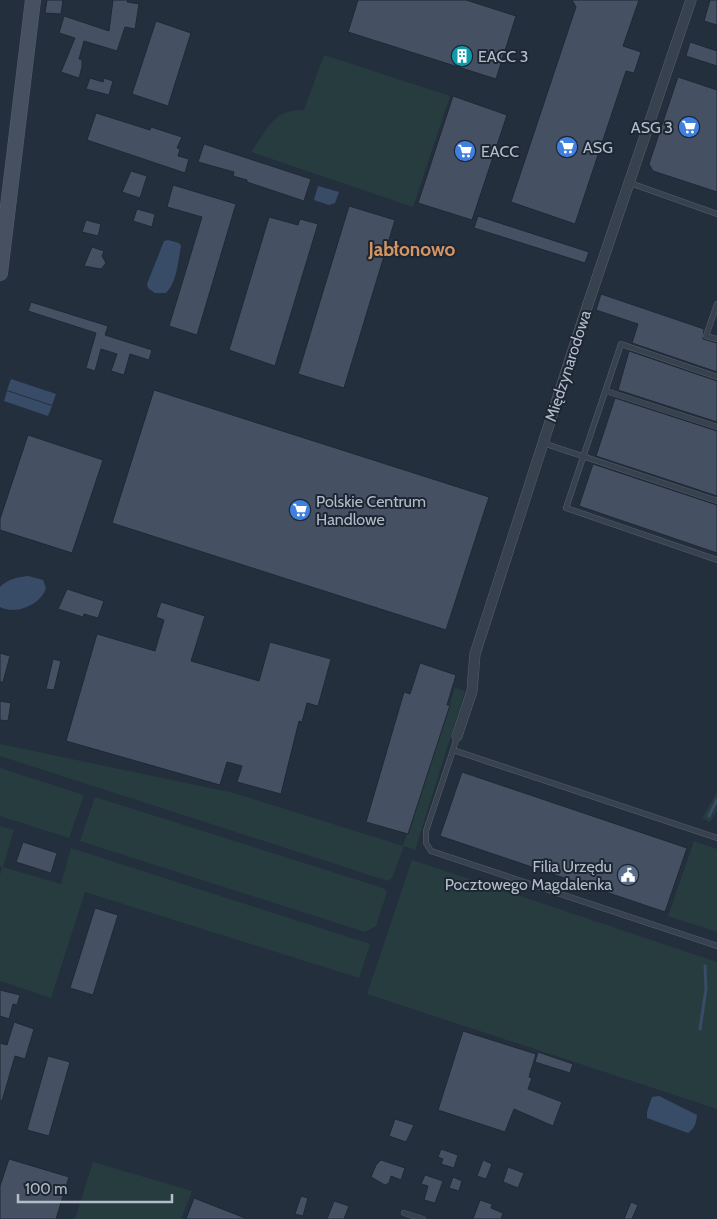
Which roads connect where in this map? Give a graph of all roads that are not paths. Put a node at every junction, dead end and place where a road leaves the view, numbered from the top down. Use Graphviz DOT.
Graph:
graph roads {
  1 [pos="32,0"];
  2 [pos="691,0"];
  3 [pos="630,183"];
  4 [pos="717,214"];
  5 [pos="2,240"];
  6 [pos="0,272"];
  7 [pos="717,304"];
  8 [pos="717,339"];
  9 [pos="717,377"];
  10 [pos="606,391"];
  11 [pos="717,428"];
  12 [pos="544,443"];
  13 [pos="584,456"];
  14 [pos="717,501"];
  15 [pos="717,560"];
  16 [pos="457,736"];
  17 [pos="453,750"];
  18 [pos="717,838"];
  19 [pos="717,946"];
  20 [pos="404,1213"];
  21 [pos="423,1219"];
  1 -- 5 [label="street"];
  2 -- 3 [label="street, Międzynarodowa"];
  3 -- 4 [label="lane"];
  3 -- 12 [label="street, Międzynarodowa"];
  5 -- 6 [label="street"];
  7 -- 8 [label="lane"];
  9 -- 10 [label="lane"];
  10 -- 11 [label="lane"];
  10 -- 13 [label="lane"];
  12 -- 13 [label="lane"];
  12 -- 16 [label="street, Międzynarodowa"];
  13 -- 14 [label="lane"];
  13 -- 15 [label="lane"];
  16 -- 17 [label="lane"];
  17 -- 18 [label="lane"];
  17 -- 19 [label="lane"];
  20 -- 21 [label="lane"];
}
